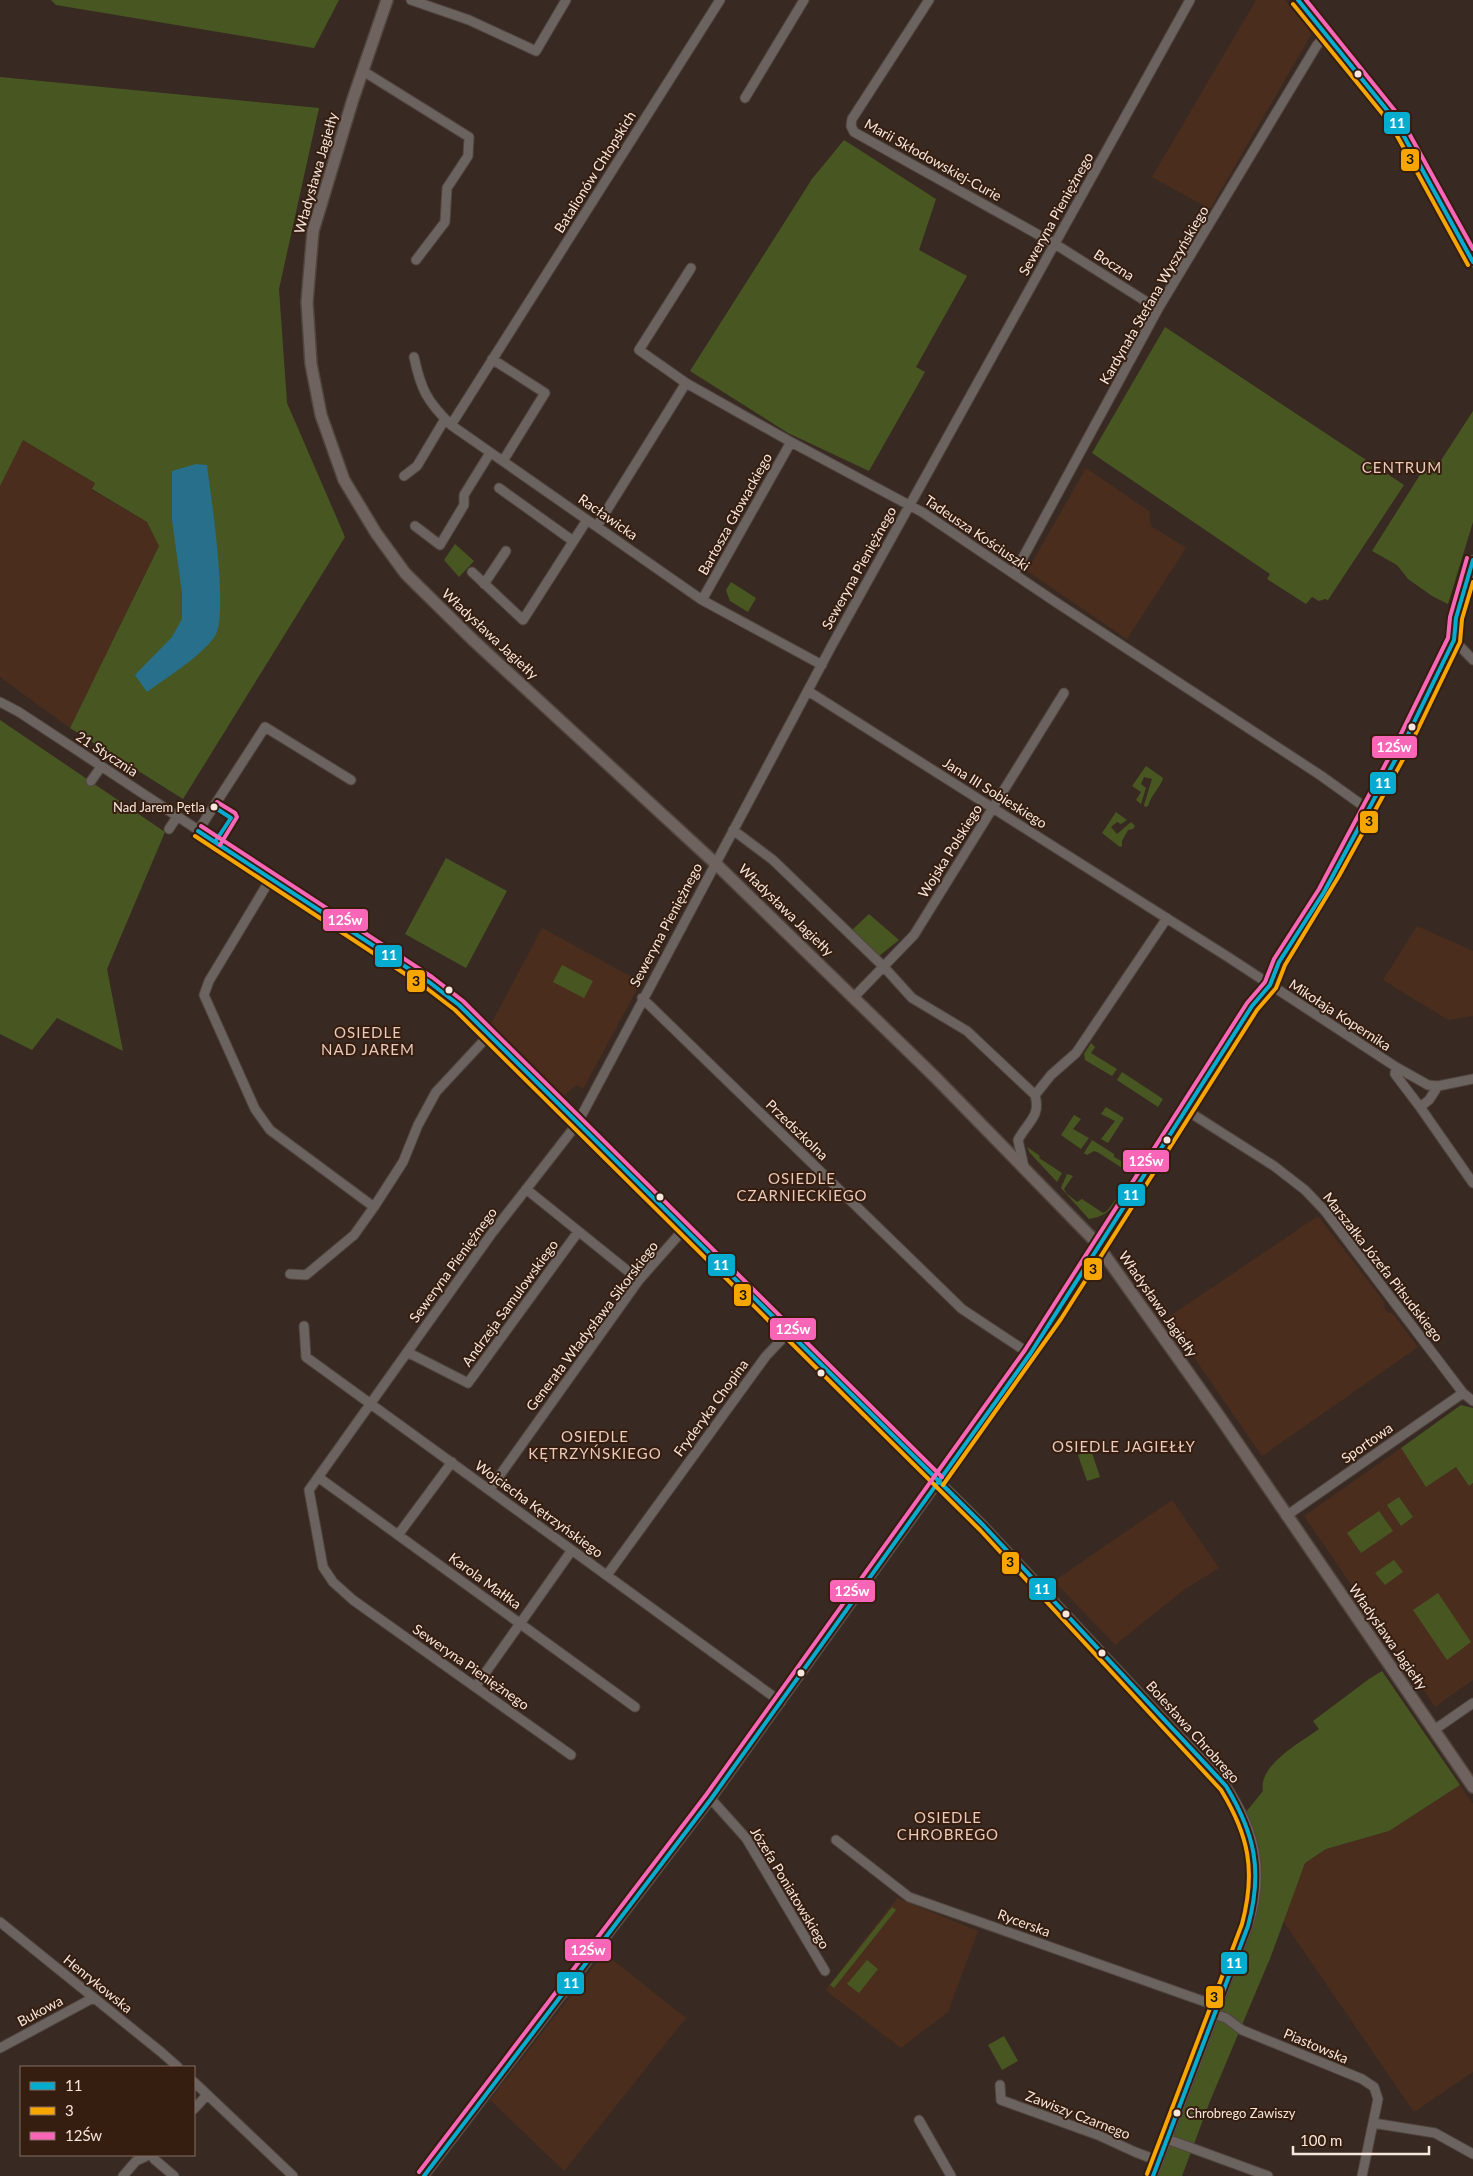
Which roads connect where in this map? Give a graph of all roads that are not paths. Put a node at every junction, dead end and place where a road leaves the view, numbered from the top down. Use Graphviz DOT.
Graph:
graph roads {
  1 [pos="387,0"];
  2 [pos="411,0"];
  3 [pos="566,0"];
  4 [pos="720,0"];
  5 [pos="804,0"];
  6 [pos="929,0"];
  7 [pos="1190,0"];
  8 [pos="1298,0"];
  9 [pos="1327,35"];
  10 [pos="363,72"];
  11 [pos="745,98"];
  12 [pos="1055,244"];
  13 [pos="416,260"];
  14 [pos="1473,262"];
  15 [pos="691,268"];
  16 [pos="1158,310"];
  17 [pos="414,357"];
  18 [pos="492,359"];
  19 [pos="686,382"];
  20 [pos="448,422"];
  21 [pos="791,442"];
  22 [pos="490,453"];
  23 [pos="503,461"];
  24 [pos="404,476"];
  25 [pos="498,488"];
  26 [pos="910,505"];
  27 [pos="587,520"];
  28 [pos="415,526"];
  29 [pos="597,526"];
  30 [pos="573,541"];
  31 [pos="506,551"];
  32 [pos="1473,560"];
  33 [pos="472,572"];
  34 [pos="1014,574"];
  35 [pos="484,584"];
  36 [pos="702,600"];
  37 [pos="1454,640"];
  38 [pos="1473,660"];
  39 [pos="822,665"];
  40 [pos="808,691"];
  41 [pos="1064,693"];
  42 [pos="0,702"];
  43 [pos="101,767"];
  44 [pos="351,780"];
  45 [pos="91,781"];
  46 [pos="993,808"];
  47 [pos="1369,810"];
  48 [pos="177,817"];
  49 [pos="169,830"];
  50 [pos="198,830"];
  51 [pos="733,830"];
  52 [pos="715,862"];
  53 [pos="271,878"];
  54 [pos="1167,918"];
  55 [pos="884,967"];
  56 [pos="1270,985"];
  57 [pos="854,997"];
  58 [pos="642,998"];
  59 [pos="490,1034"];
  60 [pos="1396,1067"];
  61 [pos="1473,1079"];
  62 [pos="1438,1086"];
  63 [pos="1036,1095"];
  64 [pos="1420,1107"];
  65 [pos="1186,1110"];
  66 [pos="577,1124"];
  67 [pos="1026,1172"];
  68 [pos="1473,1183"];
  69 [pos="526,1189"];
  70 [pos="374,1207"];
  71 [pos="684,1229"];
  72 [pos="578,1232"];
  73 [pos="1100,1247"];
  74 [pos="290,1274"];
  75 [pos="639,1280"];
  76 [pos="304,1326"];
  77 [pos="789,1332"];
  78 [pos="407,1352"];
  79 [pos="1030,1354"];
  80 [pos="1463,1393"];
  81 [pos="1473,1401"];
  82 [pos="371,1402"];
  83 [pos="452,1462"];
  84 [pos="318,1477"];
  85 [pos="938,1481"];
  86 [pos="490,1489"];
  87 [pos="1286,1516"];
  88 [pos="398,1535"];
  89 [pos="572,1550"];
  90 [pos="607,1575"];
  91 [pos="520,1624"];
  92 [pos="476,1686"];
  93 [pos="781,1702"];
  94 [pos="1473,1703"];
  95 [pos="634,1707"];
  96 [pos="1434,1730"];
  97 [pos="571,1755"];
  98 [pos="1473,1787"];
  99 [pos="710,1799"];
  100 [pos="836,1840"];
  101 [pos="0,1922"];
  102 [pos="825,1971"];
  103 [pos="93,1998"];
  104 [pos="1216,2010"];
  105 [pos="0,2048"];
  106 [pos="177,2066"];
  107 [pos="195,2083"];
  108 [pos="1000,2085"];
  109 [pos="207,2094"];
  110 [pos="195,2108"];
  111 [pos="919,2120"];
  112 [pos="1373,2123"];
  113 [pos="1167,2139"];
  114 [pos="1473,2154"];
  115 [pos="148,2156"];
  116 [pos="152,2156"];
  117 [pos="1159,2161"];
  118 [pos="123,2176"];
  119 [pos="174,2176"];
  120 [pos="293,2176"];
  121 [pos="424,2176"];
  122 [pos="951,2176"];
  123 [pos="1153,2176"];
  124 [pos="1268,2176"];
  125 [pos="1362,2176"];
  1 -- 10 [label="main road, Władysława Jagiełły"];
  2 -- 3 [label="street"];
  4 -- 18 [label="street, Batalionów Chłopskich"];
  5 -- 11 [label="street"];
  6 -- 12 [label="street, Marii Skłodowskiej-Curie"];
  7 -- 12 [label="street, Seweryna Pieniężnego"];
  8 -- 9 [label="street"];
  9 -- 14 [label="street"];
  9 -- 16 [label="street, Kardynała Stefana Wyszyńskiego"];
  10 -- 13 [label="street"];
  10 -- 52 [label="main road, Władysława Jagiełły"];
  12 -- 16 [label="street, Boczna"];
  12 -- 26 [label="street, Seweryna Pieniężnego"];
  15 -- 19 [label="street, Tadeusza Kościuszki"];
  16 -- 34 [label="street, Kardynała Stefana Wyszyńskiego"];
  17 -- 20 [label="street, Racławicka"];
  18 -- 20 [label="street, Batalionów Chłopskich"];
  18 -- 23 [label="street"];
  19 -- 21 [label="street, Tadeusza Kościuszki"];
  19 -- 29 [label="street"];
  20 -- 22 [label="street, Racławicka"];
  20 -- 24 [label="street, Batalionów Chłopskich"];
  21 -- 26 [label="street, Tadeusza Kościuszki"];
  21 -- 36 [label="street, Bartosza Głowackiego"];
  22 -- 23 [label="street, Racławicka"];
  22 -- 28 [label="street"];
  23 -- 27 [label="street, Racławicka"];
  25 -- 30 [label="street"];
  26 -- 34 [label="street, Tadeusza Kościuszki"];
  26 -- 39 [label="street, Seweryna Pieniężnego"];
  27 -- 29 [label="street, Racławicka"];
  27 -- 30 [label="street"];
  29 -- 36 [label="street, Racławicka"];
  30 -- 35 [label="street"];
  31 -- 35 [label="street"];
  32 -- 37 [label="street"];
  33 -- 35 [label="street"];
  34 -- 47 [label="street, Tadeusza Kościuszki"];
  36 -- 39 [label="street, Racławicka"];
  37 -- 38 [label="street"];
  37 -- 47 [label="street"];
  39 -- 40 [label="street, Seweryna Pieniężnego"];
  40 -- 46 [label="street, Jana III Sobieskiego"];
  40 -- 51 [label="street, Seweryna Pieniężnego"];
  41 -- 46 [label="street, Wojska Polskiego"];
  42 -- 43 [label="street, 21 Stycznia"];
  43 -- 45 [label="street"];
  43 -- 48 [label="street, 21 Stycznia"];
  44 -- 50 [label="street"];
  46 -- 54 [label="street, Jana III Sobieskiego"];
  46 -- 55 [label="street, Wojska Polskiego"];
  47 -- 56 [label="street"];
  48 -- 49 [label="street"];
  48 -- 50 [label="street, 21 Stycznia"];
  50 -- 53 [label="street, 21 Stycznia"];
  51 -- 52 [label="street, Seweryna Pieniężnego"];
  51 -- 55 [label="street"];
  52 -- 57 [label="main road, Władysława Jagiełły"];
  52 -- 58 [label="street, Seweryna Pieniężnego"];
  53 -- 59 [label="street, 21 Stycznia"];
  53 -- 70 [label="street"];
  54 -- 56 [label="street, Jana III Sobieskiego"];
  54 -- 63 [label="street"];
  55 -- 57 [label="street, Wojska Polskiego"];
  55 -- 63 [label="street"];
  56 -- 60 [label="street, Mikołaja Kopernika"];
  56 -- 65 [label="street"];
  57 -- 67 [label="main road, Władysława Jagiełły"];
  58 -- 66 [label="street, Seweryna Pieniężnego"];
  58 -- 79 [label="street, Przedszkolna"];
  59 -- 66 [label="street, 21 Stycznia"];
  59 -- 70 [label="street"];
  60 -- 62 [label="street, Mikołaja Kopernika"];
  60 -- 64 [label="street, Mikołaja Kopernika"];
  61 -- 62 [label="street"];
  62 -- 64 [label="street"];
  63 -- 67 [label="street"];
  64 -- 68 [label="street, Mikołaja Kopernika"];
  65 -- 73 [label="street"];
  65 -- 80 [label="street, Marszałka Józefa Piłsudskiego"];
  66 -- 69 [label="street, Seweryna Pieniężnego"];
  66 -- 71 [label="street, 21 Stycznia"];
  67 -- 73 [label="main road, Władysława Jagiełły"];
  69 -- 72 [label="street"];
  69 -- 78 [label="street, Seweryna Pieniężnego"];
  70 -- 74 [label="street"];
  71 -- 75 [label="street, Generała Władysława Sikorskiego"];
  71 -- 77 [label="street, 21 Stycznia"];
  72 -- 75 [label="street"];
  72 -- 78 [label="street, Andrzeja Samulowskiego"];
  73 -- 79 [label="street"];
  73 -- 87 [label="main road, Władysława Jagiełły"];
  75 -- 86 [label="street, Generała Władysława Sikorskiego"];
  76 -- 82 [label="street, Wojciecha Kętrzyńskiego"];
  77 -- 85 [label="street, 21 Stycznia"];
  77 -- 90 [label="street, Fryderyka Chopina"];
  78 -- 82 [label="street, Seweryna Pieniężnego"];
  79 -- 85 [label="street"];
  80 -- 81 [label="street, Marszałka Józefa Piłsudskiego"];
  80 -- 87 [label="street, Sportowa"];
  82 -- 83 [label="street, Wojciecha Kętrzyńskiego"];
  82 -- 84 [label="street, Seweryna Pieniężnego"];
  83 -- 86 [label="street, Wojciecha Kętrzyńskiego"];
  83 -- 88 [label="street"];
  84 -- 88 [label="street, Karola Małłka"];
  84 -- 92 [label="street, Seweryna Pieniężnego"];
  85 -- 93 [label="street"];
  85 -- 104 [label="street, Bolesława Chrobrego"];
  86 -- 89 [label="street, Wojciecha Kętrzyńskiego"];
  87 -- 96 [label="main road, Władysława Jagiełły"];
  88 -- 91 [label="street, Karola Małłka"];
  89 -- 90 [label="street, Wojciecha Kętrzyńskiego"];
  89 -- 91 [label="street"];
  90 -- 93 [label="street, Wojciecha Kętrzyńskiego"];
  91 -- 92 [label="street"];
  91 -- 95 [label="street, Karola Małłka"];
  92 -- 97 [label="street, Seweryna Pieniężnego"];
  93 -- 99 [label="street"];
  94 -- 96 [label="street"];
  96 -- 98 [label="main road, Władysława Jagiełły"];
  99 -- 102 [label="street, Józefa Poniatowskiego"];
  99 -- 121 [label="street"];
  100 -- 104 [label="street, Rycerska"];
  101 -- 103 [label="street, Henrykowska"];
  103 -- 105 [label="street, Bukowa"];
  103 -- 106 [label="street, Henrykowska"];
  104 -- 112 [label="street, Piastowska"];
  104 -- 113 [label="street, Bolesława Chrobrego"];
  107 -- 109 [label="street"];
  108 -- 117 [label="street, Zawiszy Czarnego"];
  109 -- 110 [label="street"];
  109 -- 120 [label="street"];
  111 -- 122 [label="street"];
  112 -- 114 [label="street"];
  112 -- 125 [label="street, Piastowska"];
  113 -- 117 [label="street, Bolesława Chrobrego"];
  113 -- 124 [label="street"];
  115 -- 118 [label="street"];
  116 -- 119 [label="street"];
  117 -- 123 [label="street, Bolesława Chrobrego"];
}
